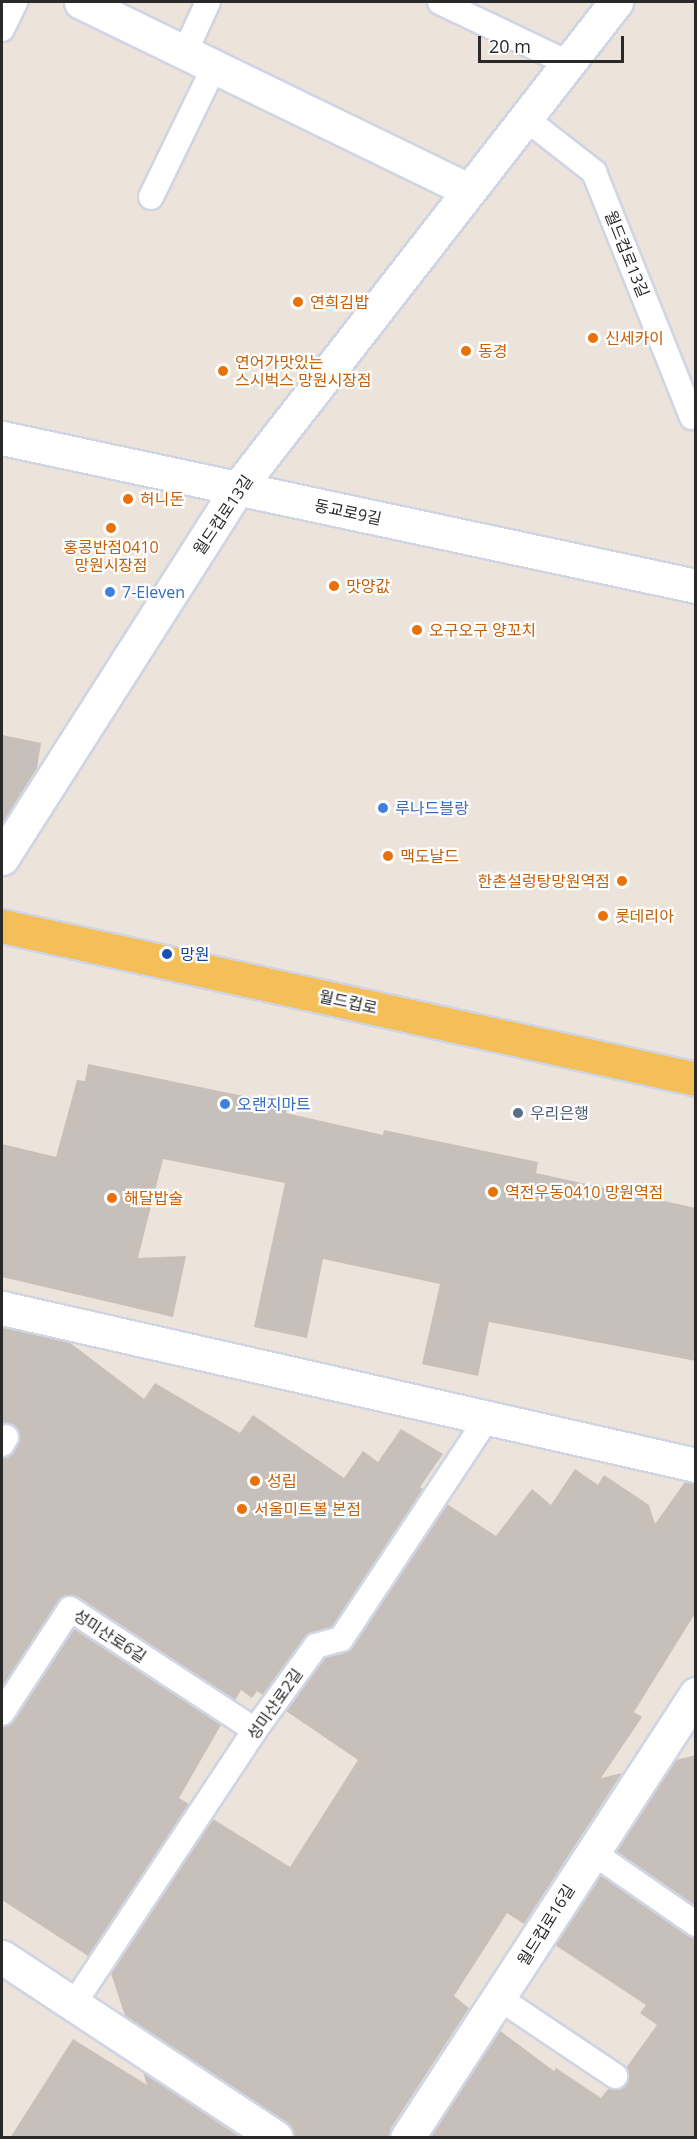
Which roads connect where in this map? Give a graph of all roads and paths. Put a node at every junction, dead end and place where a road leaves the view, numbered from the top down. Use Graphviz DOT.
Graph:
graph roads {
  1 [pos="15,2"];
  2 [pos="81,2"];
  3 [pos="208,2"];
  4 [pos="440,2"];
  5 [pos="616,2"];
  6 [pos="2,29"];
  7 [pos="185,52"];
  8 [pos="568,63"];
  9 [pos="214,67"];
  10 [pos="525,118"];
  11 [pos="469,190"];
  12 [pos="151,197"];
  13 [pos="692,417"];
  14 [pos="2,438"];
  15 [pos="238,488"];
  16 [pos="696,586"];
  17 [pos="2,858"];
  18 [pos="2,926"];
  19 [pos="696,1079"];
  20 [pos="2,1308"];
  21 [pos="487,1418"];
  22 [pos="696,1465"];
  23 [pos="2,1713"];
  24 [pos="690,1715"];
  25 [pos="255,1730"];
  26 [pos="592,1852"];
  27 [pos="696,1924"];
  28 [pos="2,1957"];
  29 [pos="500,1998"];
  30 [pos="73,2005"];
  31 [pos="615,2076"];
  32 [pos="276,2138"];
  33 [pos="407,2138"];
  1 -- 6 [label="lane"];
  2 -- 7 [label="street"];
  3 -- 7 [label="lane"];
  4 -- 8 [label="lane"];
  5 -- 8 [label="street, 월드컵로13길"];
  7 -- 9 [label="street"];
  8 -- 10 [label="street, 월드컵로13길"];
  9 -- 11 [label="street"];
  9 -- 12 [label="lane"];
  10 -- 11 [label="street, 월드컵로13길"];
  10 -- 13 [label="lane, 월드컵로13길"];
  11 -- 15 [label="street, 월드컵로13길"];
  14 -- 15 [label="street, 동교로9길"];
  15 -- 16 [label="street, 동교로9길"];
  15 -- 17 [label="street, 월드컵로13길"];
  18 -- 19 [label="main road, 월드컵로"];
  20 -- 21 [label="street"];
  21 -- 22 [label="street"];
  21 -- 25 [label="lane, 성미산로2길"];
  23 -- 25 [label="lane, 성미산로6길"];
  24 -- 26 [label="street, 월드컵로16길"];
  25 -- 30 [label="lane, 성미산로2길"];
  26 -- 27 [label="lane"];
  26 -- 29 [label="street, 월드컵로16길"];
  28 -- 30 [label="street"];
  29 -- 31 [label="lane"];
  29 -- 33 [label="street, 월드컵로16길"];
  30 -- 32 [label="street"];
}
